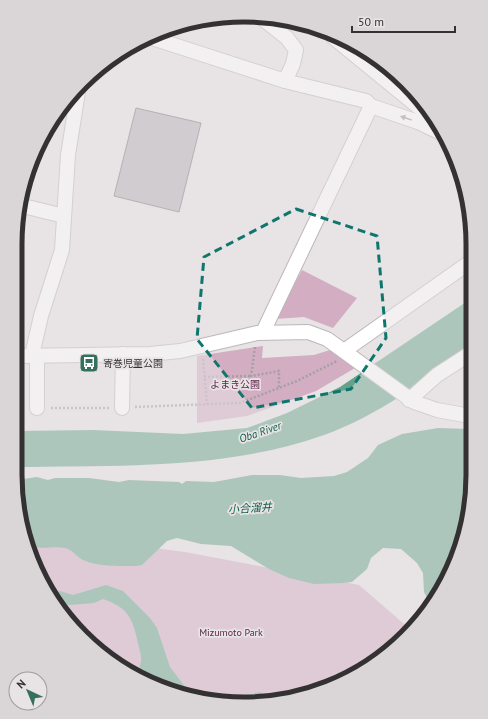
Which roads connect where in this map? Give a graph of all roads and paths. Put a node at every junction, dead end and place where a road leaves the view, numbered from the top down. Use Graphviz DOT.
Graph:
graph roads {
  1 [pos="268,23"];
  2 [pos="157,40"];
  3 [pos="358,54"];
  4 [pos="285,81"];
  5 [pos="408,94"];
  6 [pos="77,98"];
  7 [pos="371,106"];
  8 [pos="434,130"];
  9 [pos="25,207"];
  10 [pos="64,216"];
  11 [pos="466,265"];
  12 [pos="260,333"];
  13 [pos="203,346"];
  14 [pos="123,354"];
  15 [pos="34,355"];
  16 [pos="350,355"];
  17 [pos="22,356"];
  18 [pos="466,356"];
  19 [pos="204,376"];
  20 [pos="251,376"];
  21 [pos="279,388"];
  22 [pos="407,398"];
  23 [pos="207,404"];
  24 [pos="37,408"];
  25 [pos="122,408"];
  26 [pos="22,409"];
  27 [pos="466,415"];
  1 -- 4 [label="street"];
  2 -- 4 [label="street"];
  3 -- 5 [label="highway"];
  4 -- 7 [label="street"];
  6 -- 10 [label="street"];
  8 -- 7 [label="street, one-way"];
  7 -- 12 [label="street"];
  9 -- 10 [label="street"];
  10 -- 15 [label="street"];
  11 -- 16 [label="street"];
  12 -- 13 [label="street"];
  12 -- 16 [label="street"];
  12 -- 20 [label="path"];
  13 -- 14 [label="street"];
  13 -- 19 [label="path"];
  14 -- 15 [label="street"];
  14 -- 25 [label="street"];
  15 -- 17 [label="street"];
  15 -- 24 [label="street"];
  16 -- 21 [label="path"];
  16 -- 22 [label="street"];
  18 -- 22 [label="street"];
  19 -- 20 [label="path"];
  19 -- 23 [label="path"];
  20 -- 21 [label="path"];
  21 -- 23 [label="path"];
  22 -- 27 [label="street"];
  23 -- 25 [label="path"];
  24 -- 25 [label="path"];
  24 -- 26 [label="path"];
}
